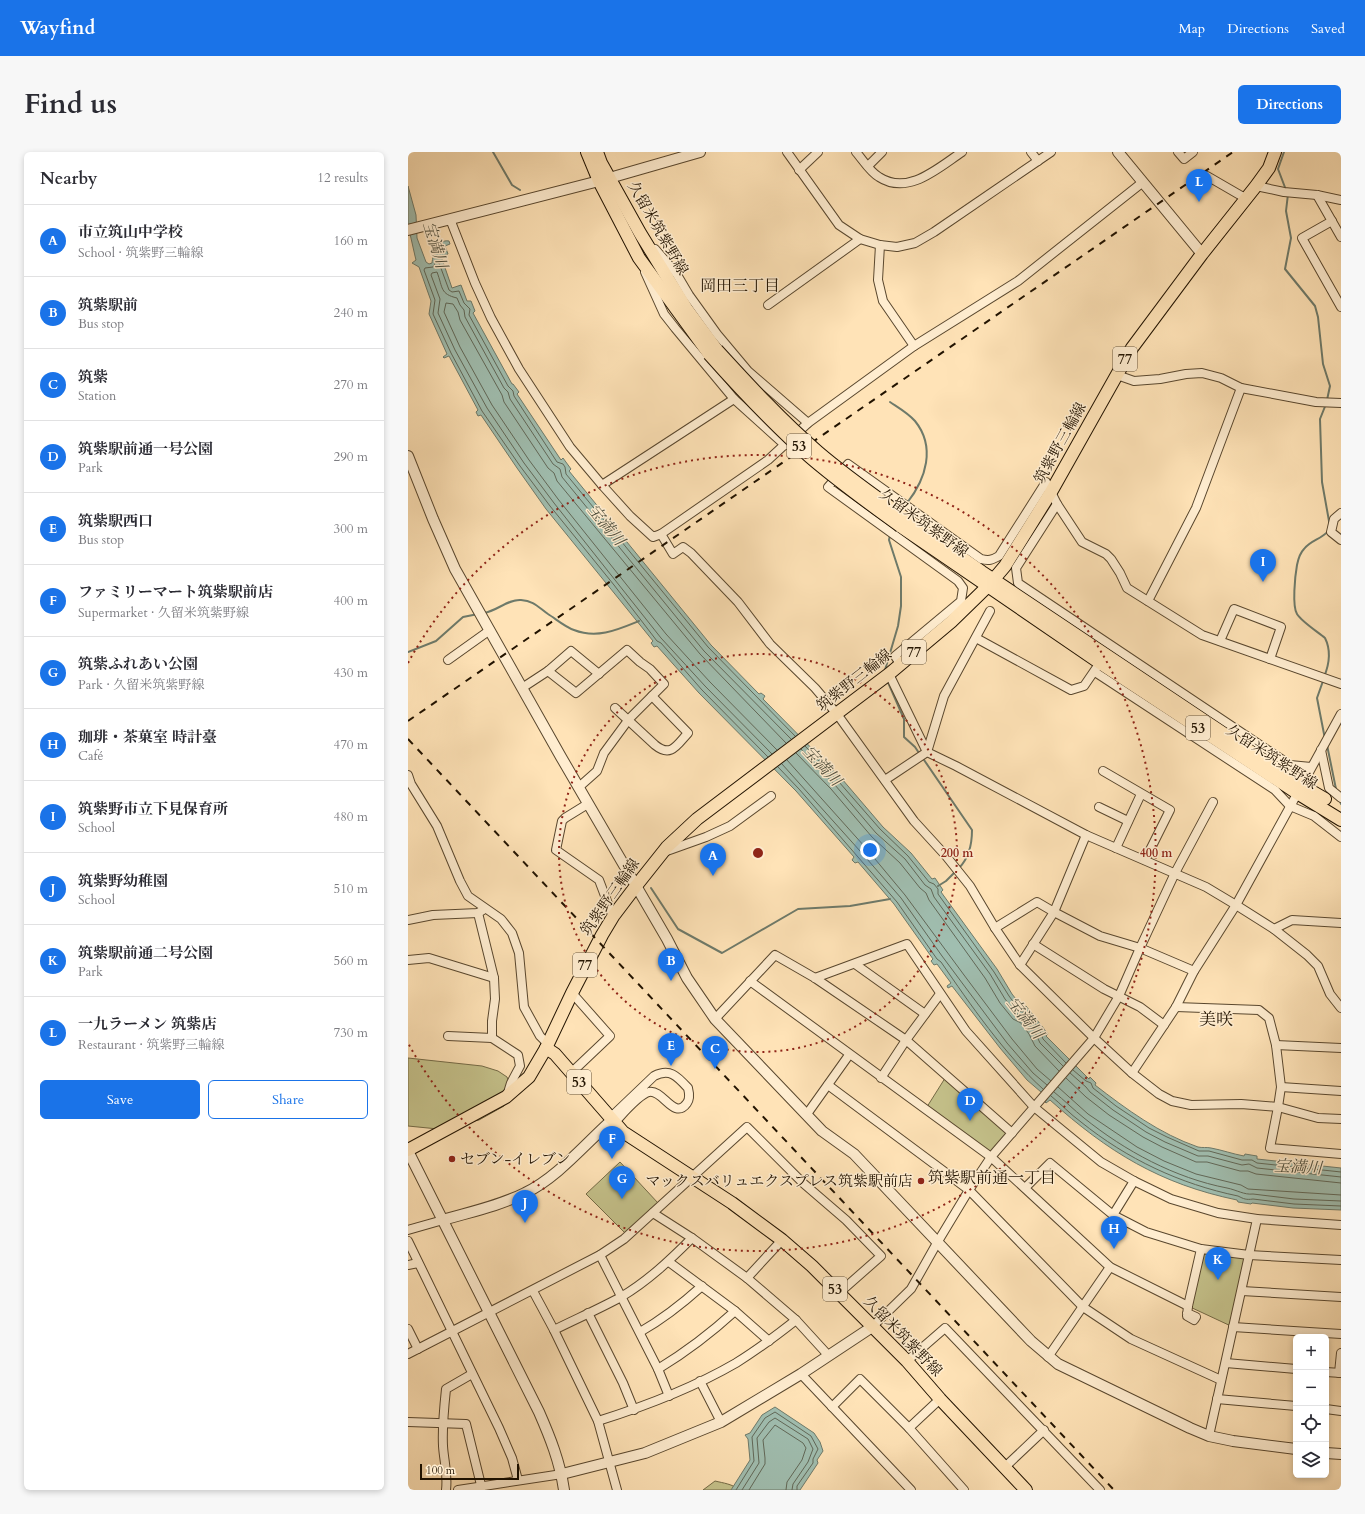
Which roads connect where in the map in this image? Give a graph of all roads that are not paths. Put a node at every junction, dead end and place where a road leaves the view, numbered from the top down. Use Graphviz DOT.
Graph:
graph roads {
  1 [pos="587,152"];
  2 [pos="597,152"];
  3 [pos="700,152"];
  4 [pos="787,152"];
  5 [pos="818,152"];
  6 [pos="856,152"];
  7 [pos="882,152"];
  8 [pos="962,152"];
  9 [pos="1031,152"];
  10 [pos="1051,152"];
  11 [pos="1118,152"];
  12 [pos="1178,152"];
  13 [pos="1193,152"];
  14 [pos="1275,152"];
  15 [pos="1038,161"];
  16 [pos="868,166"];
  17 [pos="800,170"];
  18 [pos="1207,176"];
  19 [pos="604,179"];
  20 [pos="1143,182"];
  21 [pos="1256,186"];
  22 [pos="1318,195"];
  23 [pos="1245,198"];
  24 [pos="1341,200"];
  25 [pos="446,220"];
  26 [pos="1332,221"];
  27 [pos="408,230"];
  28 [pos="640,232"];
  29 [pos="1341,236"];
  30 [pos="860,240"];
  31 [pos="880,245"];
  32 [pos="1202,254"];
  33 [pos="639,258"];
  34 [pos="768,305"];
  35 [pos="1341,307"];
  36 [pos="914,346"];
  37 [pos="713,352"];
  38 [pos="1116,375"];
  39 [pos="1241,388"];
  40 [pos="734,399"];
  41 [pos="1341,403"];
  42 [pos="808,423"];
  43 [pos="785,445"];
  44 [pos="408,456"];
  45 [pos="602,485"];
  46 [pos="1051,492"];
  47 [pos="1057,504"];
  48 [pos="1341,514"];
  49 [pos="660,534"];
  50 [pos="1341,540"];
  51 [pos="991,583"];
  52 [pos="1148,602"];
  53 [pos="990,610"];
  54 [pos="490,630"];
  55 [pos="976,638"];
  56 [pos="1220,641"];
  57 [pos="1270,659"];
  58 [pos="448,660"];
  59 [pos="1100,663"];
  60 [pos="900,664"];
  61 [pos="548,671"];
  62 [pos="598,674"];
  63 [pos="889,674"];
  64 [pos="1341,684"];
  65 [pos="522,688"];
  66 [pos="652,696"];
  67 [pos="615,708"];
  68 [pos="837,714"];
  69 [pos="1341,714"];
  70 [pos="629,719"];
  71 [pos="1321,750"];
  72 [pos="927,752"];
  73 [pos="1311,767"];
  74 [pos="1103,771"];
  75 [pos="885,780"];
  76 [pos="409,781"];
  77 [pos="579,787"];
  78 [pos="1299,789"];
  79 [pos="1141,794"];
  80 [pos="771,796"];
  81 [pos="1341,798"];
  82 [pos="1213,802"];
  83 [pos="586,806"];
  84 [pos="1290,806"];
  85 [pos="1099,807"];
  86 [pos="1341,810"];
  87 [pos="1341,820"];
  88 [pos="1128,821"];
  89 [pos="1086,835"];
  90 [pos="1341,837"];
  91 [pos="1116,848"];
  92 [pos="662,853"];
  93 [pos="1145,860"];
  94 [pos="1175,873"];
  95 [pos="636,886"];
  96 [pos="1236,905"];
  97 [pos="482,911"];
  98 [pos="1054,912"];
  99 [pos="613,917"];
  100 [pos="408,920"];
  101 [pos="1341,923"];
  102 [pos="995,928"];
  103 [pos="1274,929"];
  104 [pos="1033,944"];
  105 [pos="1140,948"];
  106 [pos="408,960"];
  107 [pos="855,964"];
  108 [pos="1020,965"];
  109 [pos="1194,971"];
  110 [pos="494,978"];
  111 [pos="815,978"];
  112 [pos="750,981"];
  113 [pos="572,993"];
  114 [pos="940,994"];
  115 [pos="1120,996"];
  116 [pos="1176,1007"];
  117 [pos="1341,1008"];
  118 [pos="925,1014"];
  119 [pos="715,1019"];
  120 [pos="1164,1025"];
  121 [pos="448,1036"];
  122 [pos="492,1038"];
  123 [pos="1094,1038"];
  124 [pos="906,1040"];
  125 [pos="547,1046"];
  126 [pos="1276,1046"];
  127 [pos="1341,1048"];
  128 [pos="849,1054"];
  129 [pos="571,1072"];
  130 [pos="1132,1072"];
  131 [pos="881,1078"];
  132 [pos="828,1084"];
  133 [pos="1281,1087"];
  134 [pos="1341,1091"];
  135 [pos="506,1097"];
  136 [pos="1036,1104"];
  137 [pos="1278,1108"];
  138 [pos="807,1114"];
  139 [pos="1341,1119"];
  140 [pos="612,1120"];
  141 [pos="1012,1133"];
  142 [pos="408,1150"];
  143 [pos="1341,1154"];
  144 [pos="991,1157"];
  145 [pos="692,1177"];
  146 [pos="1134,1181"];
  147 [pos="1025,1188"];
  148 [pos="969,1190"];
  149 [pos="653,1212"];
  150 [pos="1113,1215"];
  151 [pos="1257,1219"];
  152 [pos="443,1220"];
  153 [pos="1341,1225"];
  154 [pos="408,1230"];
  155 [pos="692,1238"];
  156 [pos="782,1240"];
  157 [pos="408,1241"];
  158 [pos="937,1243"];
  159 [pos="1201,1249"];
  160 [pos="600,1255"];
  161 [pos="1249,1255"];
  162 [pos="1341,1260"];
  163 [pos="669,1262"];
  164 [pos="418,1263"];
  165 [pos="408,1266"];
  166 [pos="1110,1267"];
  167 [pos="747,1278"];
  168 [pos="702,1286"];
  169 [pos="533,1291"];
  170 [pos="1242,1291"];
  171 [pos="839,1293"];
  172 [pos="621,1297"];
  173 [pos="1341,1297"];
  174 [pos="1083,1306"];
  175 [pos="489,1312"];
  176 [pos="735,1312"];
  177 [pos="588,1313"];
  178 [pos="796,1320"];
  179 [pos="872,1327"];
  180 [pos="1233,1327"];
  181 [pos="408,1330"];
  182 [pos="554,1330"];
  183 [pos="452,1332"];
  184 [pos="640,1332"];
  185 [pos="1341,1334"];
  186 [pos="769,1341"];
  187 [pos="418,1349"];
  188 [pos="1341,1353"];
  189 [pos="408,1354"];
  190 [pos="828,1355"];
  191 [pos="1048,1357"];
  192 [pos="907,1361"];
  193 [pos="1226,1363"];
  194 [pos="658,1369"];
  195 [pos="1293,1369"];
  196 [pos="1329,1372"];
  197 [pos="1340,1373"];
  198 [pos="472,1374"];
  199 [pos="801,1374"];
  200 [pos="1221,1380"];
  201 [pos="700,1381"];
  202 [pos="669,1396"];
  203 [pos="940,1399"];
  204 [pos="1217,1399"];
  205 [pos="1293,1406"];
  206 [pos="832,1407"];
  207 [pos="1329,1409"];
  208 [pos="634,1410"];
  209 [pos="1341,1410"];
  210 [pos="598,1421"];
  211 [pos="408,1422"];
  212 [pos="721,1422"];
  213 [pos="442,1423"];
  214 [pos="909,1428"];
  215 [pos="1044,1430"];
  216 [pos="1209,1436"];
  217 [pos="1293,1449"];
  218 [pos="1329,1452"];
  219 [pos="1341,1454"];
  220 [pos="610,1462"];
  221 [pos="1005,1467"];
  222 [pos="562,1474"];
  223 [pos="518,1480"];
  224 [pos="481,1486"];
  225 [pos="446,1490"];
  226 [pos="458,1490"];
  227 [pos="564,1490"];
  228 [pos="616,1490"];
  229 [pos="911,1490"];
  230 [pos="963,1490"];
  231 [pos="1026,1490"];
  232 [pos="1100,1490"];
  1 -- 19 [label="main road, 久留米筑紫野線 / 53"];
  2 -- 19 [label="main road, 久留米筑紫野線 / 53"];
  3 -- 19 [label="street"];
  4 -- 17 [label="street"];
  5 -- 17 [label="street"];
  6 -- 16 [label="street"];
  7 -- 16 [label="street"];
  8 -- 16 [label="street"];
  9 -- 15 [label="street"];
  10 -- 15 [label="street"];
  11 -- 20 [label="street"];
  12 -- 13 [label="street"];
  14 -- 21 [label="main road, 筑紫野三輪線 / 77"];
  15 -- 31 [label="street"];
  17 -- 30 [label="street"];
  18 -- 23 [label="street"];
  19 -- 25 [label="street"];
  19 -- 28 [label="main road, 久留米筑紫野線 / 53"];
  19 -- 33 [label="main road, 久留米筑紫野線 / 53"];
  20 -- 32 [label="street"];
  20 -- 36 [label="street"];
  21 -- 22 [label="street"];
  21 -- 23 [label="main road, 筑紫野三輪線 / 77"];
  22 -- 24 [label="street"];
  22 -- 26 [label="street"];
  23 -- 32 [label="main road, 筑紫野三輪線 / 77"];
  25 -- 27 [label="street"];
  25 -- 45 [label="street"];
  26 -- 29 [label="street"];
  26 -- 35 [label="street"];
  28 -- 37 [label="main road, 久留米筑紫野線 / 53"];
  28 -- 42 [label="street"];
  30 -- 31 [label="street"];
  30 -- 34 [label="street"];
  31 -- 36 [label="street"];
  32 -- 38 [label="main road, 筑紫野三輪線 / 77"];
  33 -- 37 [label="main road, 久留米筑紫野線 / 53"];
  33 -- 40 [label="street"];
  36 -- 42 [label="street"];
  37 -- 51 [label="main road, 久留米筑紫野線 / 53, bridge"];
  38 -- 39 [label="street"];
  38 -- 46 [label="main road, 筑紫野三輪線 / 77"];
  39 -- 41 [label="street"];
  39 -- 52 [label="street"];
  40 -- 43 [label="street"];
  40 -- 45 [label="street"];
  42 -- 43 [label="street"];
  43 -- 49 [label="street"];
  44 -- 54 [label="street"];
  45 -- 49 [label="street"];
  46 -- 47 [label="street"];
  46 -- 51 [label="main road, 筑紫野三輪線 / 77"];
  46 -- 60 [label="street"];
  47 -- 52 [label="street"];
  47 -- 73 [label="street"];
  48 -- 50 [label="street"];
  49 -- 68 [label="street"];
  51 -- 59 [label="main road, 久留米筑紫野線 / 53"];
  51 -- 60 [label="main road, 筑紫野三輪線 / 77"];
  52 -- 56 [label="street"];
  53 -- 55 [label="street"];
  54 -- 58 [label="street"];
  54 -- 65 [label="street"];
  55 -- 59 [label="street"];
  55 -- 72 [label="street"];
  56 -- 57 [label="street"];
  56 -- 57 [label="street"];
  57 -- 64 [label="street"];
  59 -- 78 [label="main road, 久留米筑紫野線 / 53"];
  59 -- 84 [label="street"];
  60 -- 63 [label="main road, 筑紫野三輪線 / 77"];
  61 -- 62 [label="street"];
  61 -- 62 [label="street"];
  61 -- 65 [label="street"];
  62 -- 66 [label="street"];
  63 -- 68 [label="main road, 筑紫野三輪線 / 77"];
  63 -- 72 [label="street"];
  65 -- 77 [label="street"];
  66 -- 70 [label="street"];
  66 -- 70 [label="street"];
  67 -- 70 [label="street"];
  68 -- 75 [label="street"];
  68 -- 92 [label="main road, 筑紫野三輪線 / 77"];
  69 -- 71 [label="street"];
  70 -- 77 [label="street"];
  71 -- 73 [label="street"];
  71 -- 81 [label="street"];
  72 -- 75 [label="street"];
  72 -- 89 [label="street"];
  73 -- 78 [label="street"];
  74 -- 79 [label="street"];
  75 -- 102 [label="street"];
  76 -- 97 [label="street"];
  77 -- 95 [label="street"];
  78 -- 84 [label="street"];
  78 -- 86 [label="main road, 久留米筑紫野線 / 53"];
  78 -- 87 [label="main road, 久留米筑紫野線 / 53"];
  79 -- 88 [label="street"];
  79 -- 93 [label="street"];
  80 -- 92 [label="street"];
  82 -- 94 [label="street"];
  83 -- 99 [label="street"];
  84 -- 90 [label="street"];
  84 -- 96 [label="street"];
  85 -- 88 [label="street"];
  88 -- 91 [label="street"];
  89 -- 91 [label="street"];
  89 -- 98 [label="street"];
  91 -- 93 [label="street"];
  92 -- 95 [label="main road, 筑紫野三輪線 / 77"];
  93 -- 94 [label="street"];
  94 -- 96 [label="street"];
  94 -- 105 [label="street"];
  95 -- 99 [label="main road, 筑紫野三輪線 / 77"];
  95 -- 119 [label="street"];
  96 -- 103 [label="street"];
  96 -- 109 [label="street"];
  97 -- 100 [label="street"];
  97 -- 110 [label="street"];
  97 -- 125 [label="street"];
  98 -- 102 [label="street"];
  98 -- 104 [label="street"];
  98 -- 105 [label="street"];
  99 -- 113 [label="main road, 筑紫野三輪線 / 77"];
  101 -- 103 [label="street"];
  102 -- 108 [label="street"];
  103 -- 117 [label="street"];
  104 -- 108 [label="street"];
  104 -- 115 [label="street"];
  105 -- 109 [label="street"];
  105 -- 115 [label="street"];
  106 -- 110 [label="street"];
  107 -- 111 [label="street"];
  107 -- 114 [label="street"];
  107 -- 118 [label="street"];
  108 -- 123 [label="street"];
  109 -- 116 [label="street"];
  110 -- 122 [label="street"];
  111 -- 112 [label="street"];
  111 -- 124 [label="street"];
  112 -- 119 [label="street"];
  112 -- 128 [label="street"];
  113 -- 125 [label="main road, 筑紫野三輪線 / 77"];
  113 -- 129 [label="street"];
  114 -- 118 [label="street"];
  114 -- 136 [label="street"];
  115 -- 120 [label="street"];
  115 -- 123 [label="street"];
  116 -- 120 [label="street"];
  116 -- 126 [label="street"];
  118 -- 124 [label="street"];
  119 -- 138 [label="street"];
  120 -- 130 [label="street"];
  121 -- 122 [label="street"];
  122 -- 135 [label="street"];
  123 -- 130 [label="street"];
  123 -- 136 [label="street"];
  124 -- 131 [label="street"];
  124 -- 141 [label="street"];
  125 -- 129 [label="main road, 久留米筑紫野線 / 53"];
  125 -- 135 [label="main road, 筑紫野三輪線 / 77"];
  126 -- 127 [label="street"];
  126 -- 133 [label="street"];
  128 -- 131 [label="street"];
  128 -- 132 [label="street"];
  129 -- 140 [label="main road, 久留米筑紫野線 / 53"];
  130 -- 137 [label="street"];
  131 -- 144 [label="street"];
  132 -- 138 [label="street"];
  132 -- 148 [label="street"];
  133 -- 134 [label="street"];
  133 -- 137 [label="street"];
  135 -- 142 [label="main road, 筑紫野三輪線 / 77"];
  136 -- 141 [label="street"];
  136 -- 146 [label="street"];
  137 -- 139 [label="street"];
  137 -- 143 [label="street"];
  138 -- 158 [label="street"];
  140 -- 140 [label="street"];
  140 -- 145 [label="main road, 久留米筑紫野線 / 53"];
  140 -- 152 [label="street"];
  141 -- 144 [label="street"];
  142 -- 152 [label="street"];
  144 -- 147 [label="street"];
  144 -- 148 [label="street"];
  145 -- 149 [label="street"];
  145 -- 156 [label="main road, 久留米筑紫野線 / 53"];
  145 -- 171 [label="street"];
  146 -- 150 [label="street"];
  146 -- 151 [label="street"];
  147 -- 150 [label="street"];
  147 -- 166 [label="street"];
  148 -- 158 [label="street"];
  148 -- 174 [label="street"];
  149 -- 155 [label="street"];
  149 -- 160 [label="street"];
  150 -- 159 [label="street"];
  151 -- 153 [label="street"];
  151 -- 161 [label="street"];
  152 -- 154 [label="street"];
  152 -- 175 [label="street"];
  155 -- 163 [label="street"];
  155 -- 167 [label="street"];
  156 -- 167 [label="street"];
  156 -- 171 [label="main road, 久留米筑紫野線 / 53"];
  157 -- 164 [label="street"];
  158 -- 179 [label="street"];
  158 -- 191 [label="street"];
  159 -- 161 [label="street"];
  159 -- 166 [label="street"];
  160 -- 169 [label="street"];
  160 -- 172 [label="street"];
  161 -- 162 [label="street"];
  161 -- 170 [label="street"];
  163 -- 168 [label="street"];
  163 -- 172 [label="street"];
  164 -- 165 [label="street"];
  164 -- 183 [label="street"];
  166 -- 174 [label="street"];
  167 -- 178 [label="street"];
  168 -- 176 [label="street"];
  168 -- 184 [label="street"];
  169 -- 175 [label="street"];
  169 -- 182 [label="street"];
  170 -- 173 [label="street"];
  170 -- 180 [label="street"];
  171 -- 179 [label="main road, 久留米筑紫野線 / 53"];
  172 -- 177 [label="street"];
  172 -- 184 [label="street"];
  174 -- 191 [label="street"];
  174 -- 200 [label="street"];
  175 -- 183 [label="street"];
  175 -- 222 [label="street"];
  176 -- 186 [label="street"];
  176 -- 194 [label="street"];
  177 -- 182 [label="street"];
  177 -- 208 [label="street"];
  178 -- 186 [label="street"];
  178 -- 190 [label="street"];
  179 -- 190 [label="street"];
  179 -- 192 [label="main road, 久留米筑紫野線 / 53"];
  180 -- 185 [label="street"];
  180 -- 193 [label="street"];
  181 -- 187 [label="street"];
  182 -- 210 [label="street"];
  183 -- 187 [label="street"];
  183 -- 198 [label="street"];
  184 -- 194 [label="street"];
  186 -- 201 [label="street"];
  187 -- 189 [label="street"];
  188 -- 197 [label="street"];
  190 -- 199 [label="street"];
  191 -- 216 [label="street"];
  192 -- 203 [label="main road, 久留米筑紫野線 / 53"];
  192 -- 215 [label="street"];
  193 -- 195 [label="street"];
  193 -- 200 [label="street"];
  194 -- 202 [label="street"];
  196 -- 197 [label="street"];
  198 -- 213 [label="street"];
  198 -- 223 [label="street"];
  199 -- 206 [label="street"];
  199 -- 212 [label="street"];
  200 -- 204 [label="street"];
  201 -- 202 [label="street"];
  201 -- 212 [label="street"];
  202 -- 208 [label="street"];
  203 -- 214 [label="street"];
  203 -- 221 [label="main road, 久留米筑紫野線 / 53"];
  204 -- 205 [label="street"];
  204 -- 216 [label="street"];
  206 -- 214 [label="street"];
  206 -- 229 [label="street"];
  207 -- 209 [label="street"];
  208 -- 210 [label="street"];
  210 -- 220 [label="street"];
  211 -- 213 [label="street"];
  212 -- 220 [label="street"];
  213 -- 224 [label="street"];
  213 -- 225 [label="street"];
  214 -- 230 [label="street"];
  215 -- 221 [label="street"];
  215 -- 232 [label="street"];
  216 -- 217 [label="street"];
  218 -- 219 [label="street"];
  220 -- 222 [label="street"];
  220 -- 228 [label="street"];
  221 -- 231 [label="main road, 久留米筑紫野線 / 53"];
  222 -- 223 [label="street"];
  222 -- 227 [label="street"];
  223 -- 224 [label="street"];
  224 -- 226 [label="street"];
}
